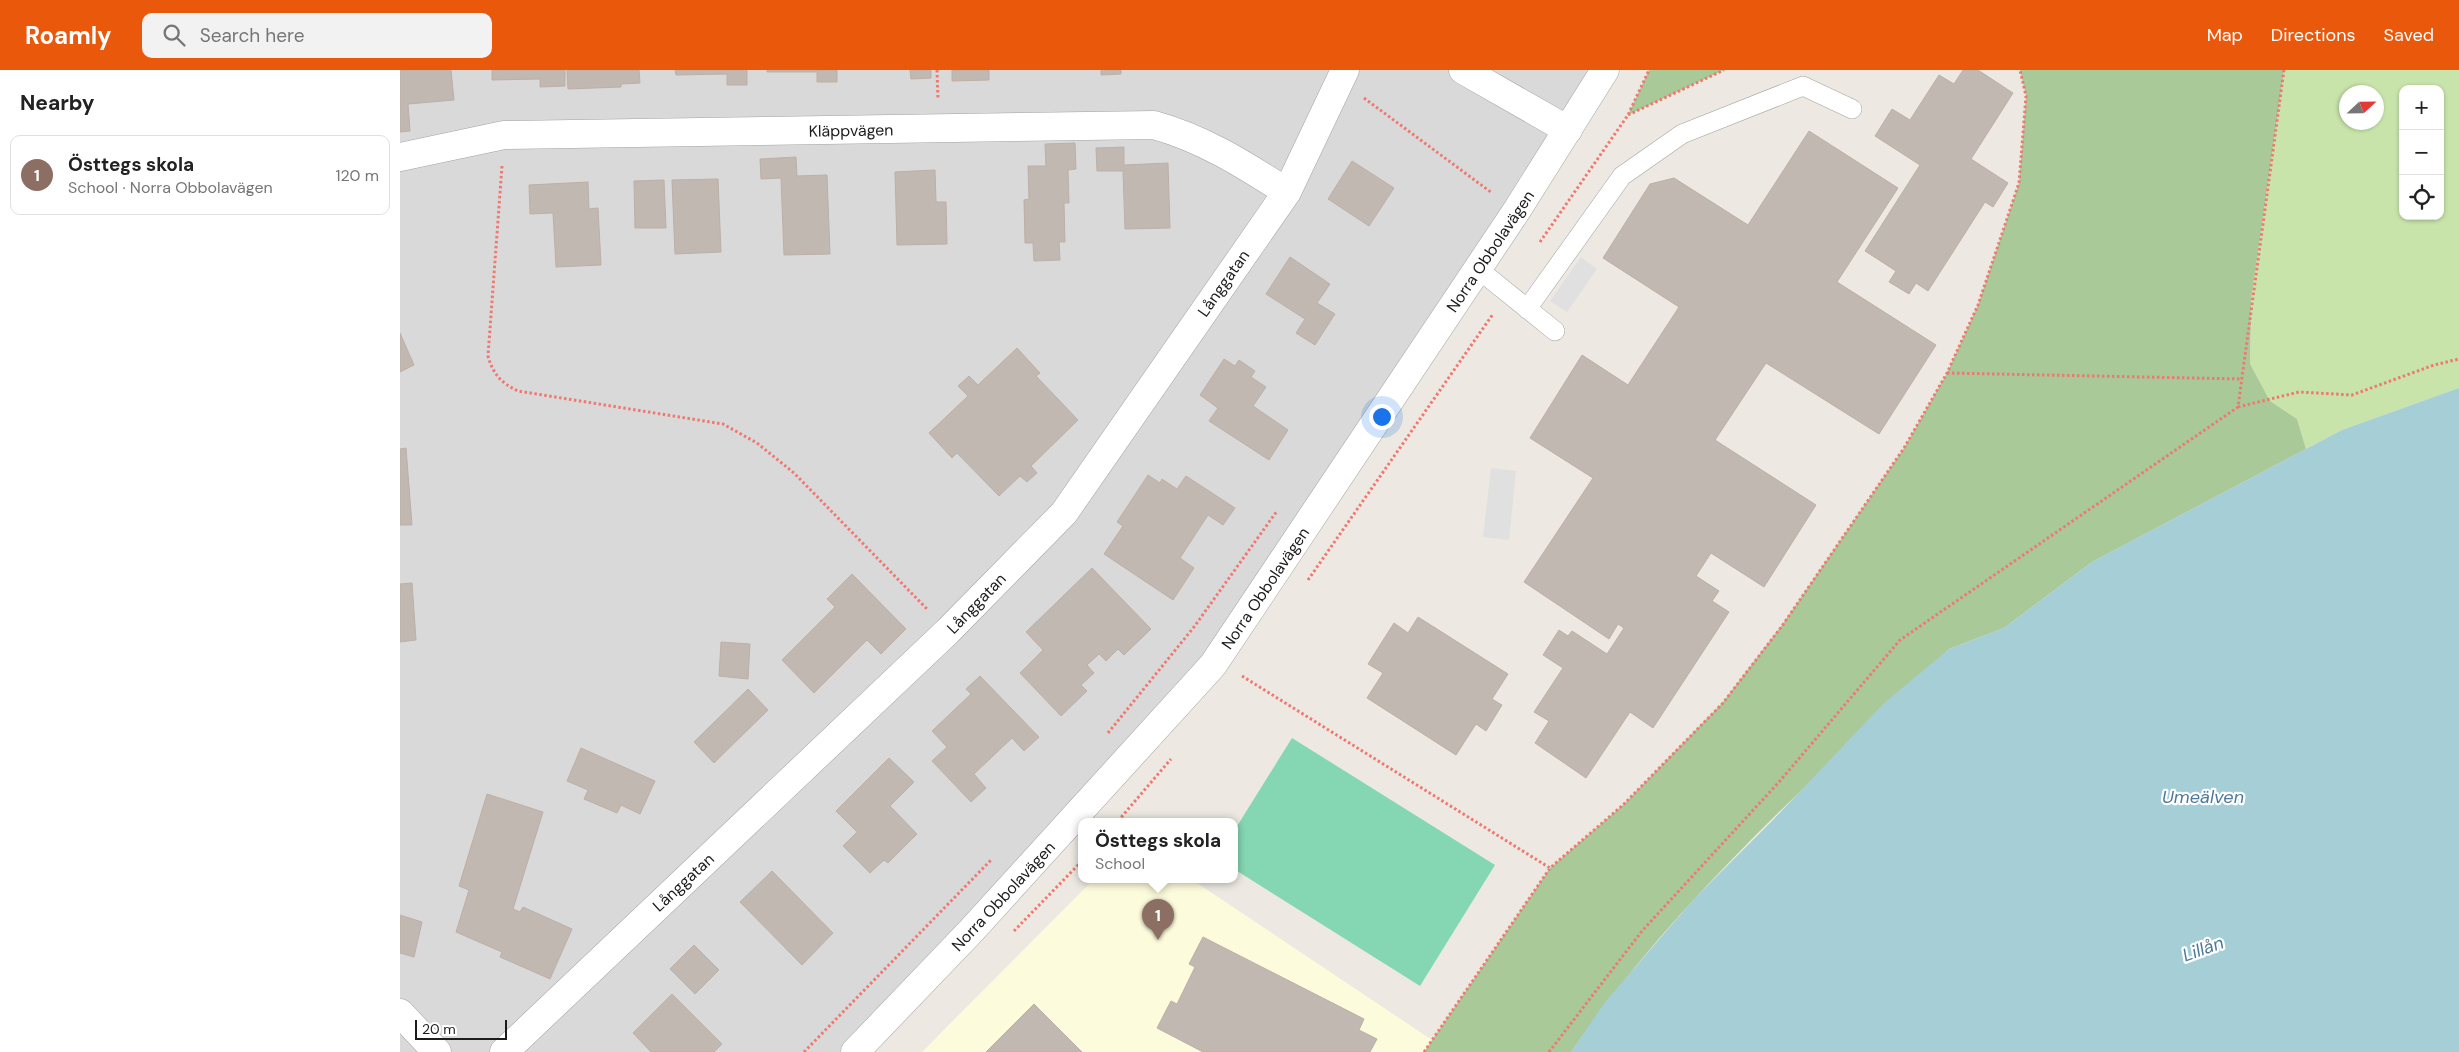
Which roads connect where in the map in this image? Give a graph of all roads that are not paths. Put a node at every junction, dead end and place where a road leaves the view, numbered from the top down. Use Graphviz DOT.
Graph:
graph roads {
  1 [pos="1464,70"];
  2 [pos="1605,70"];
  3 [pos="1342,75"];
  4 [pos="1852,109"];
  5 [pos="1568,130"];
  6 [pos="400,157"];
  7 [pos="1287,192"];
  8 [pos="1478,269"];
  9 [pos="1527,309"];
  10 [pos="1555,331"];
  11 [pos="400,1013"];
  12 [pos="437,1052"];
  13 [pos="504,1052"];
  14 [pos="855,1052"];
  1 -- 5 [label="street"];
  2 -- 5 [label="street, Norra Obbolavägen"];
  3 -- 7 [label="street, Långgatan"];
  4 -- 9 [label="lane"];
  5 -- 8 [label="street, Norra Obbolavägen"];
  6 -- 7 [label="street, Kläppvägen"];
  7 -- 13 [label="street, Långgatan"];
  8 -- 9 [label="lane"];
  8 -- 14 [label="street, Norra Obbolavägen"];
  9 -- 10 [label="lane"];
  11 -- 12 [label="street"];
}
